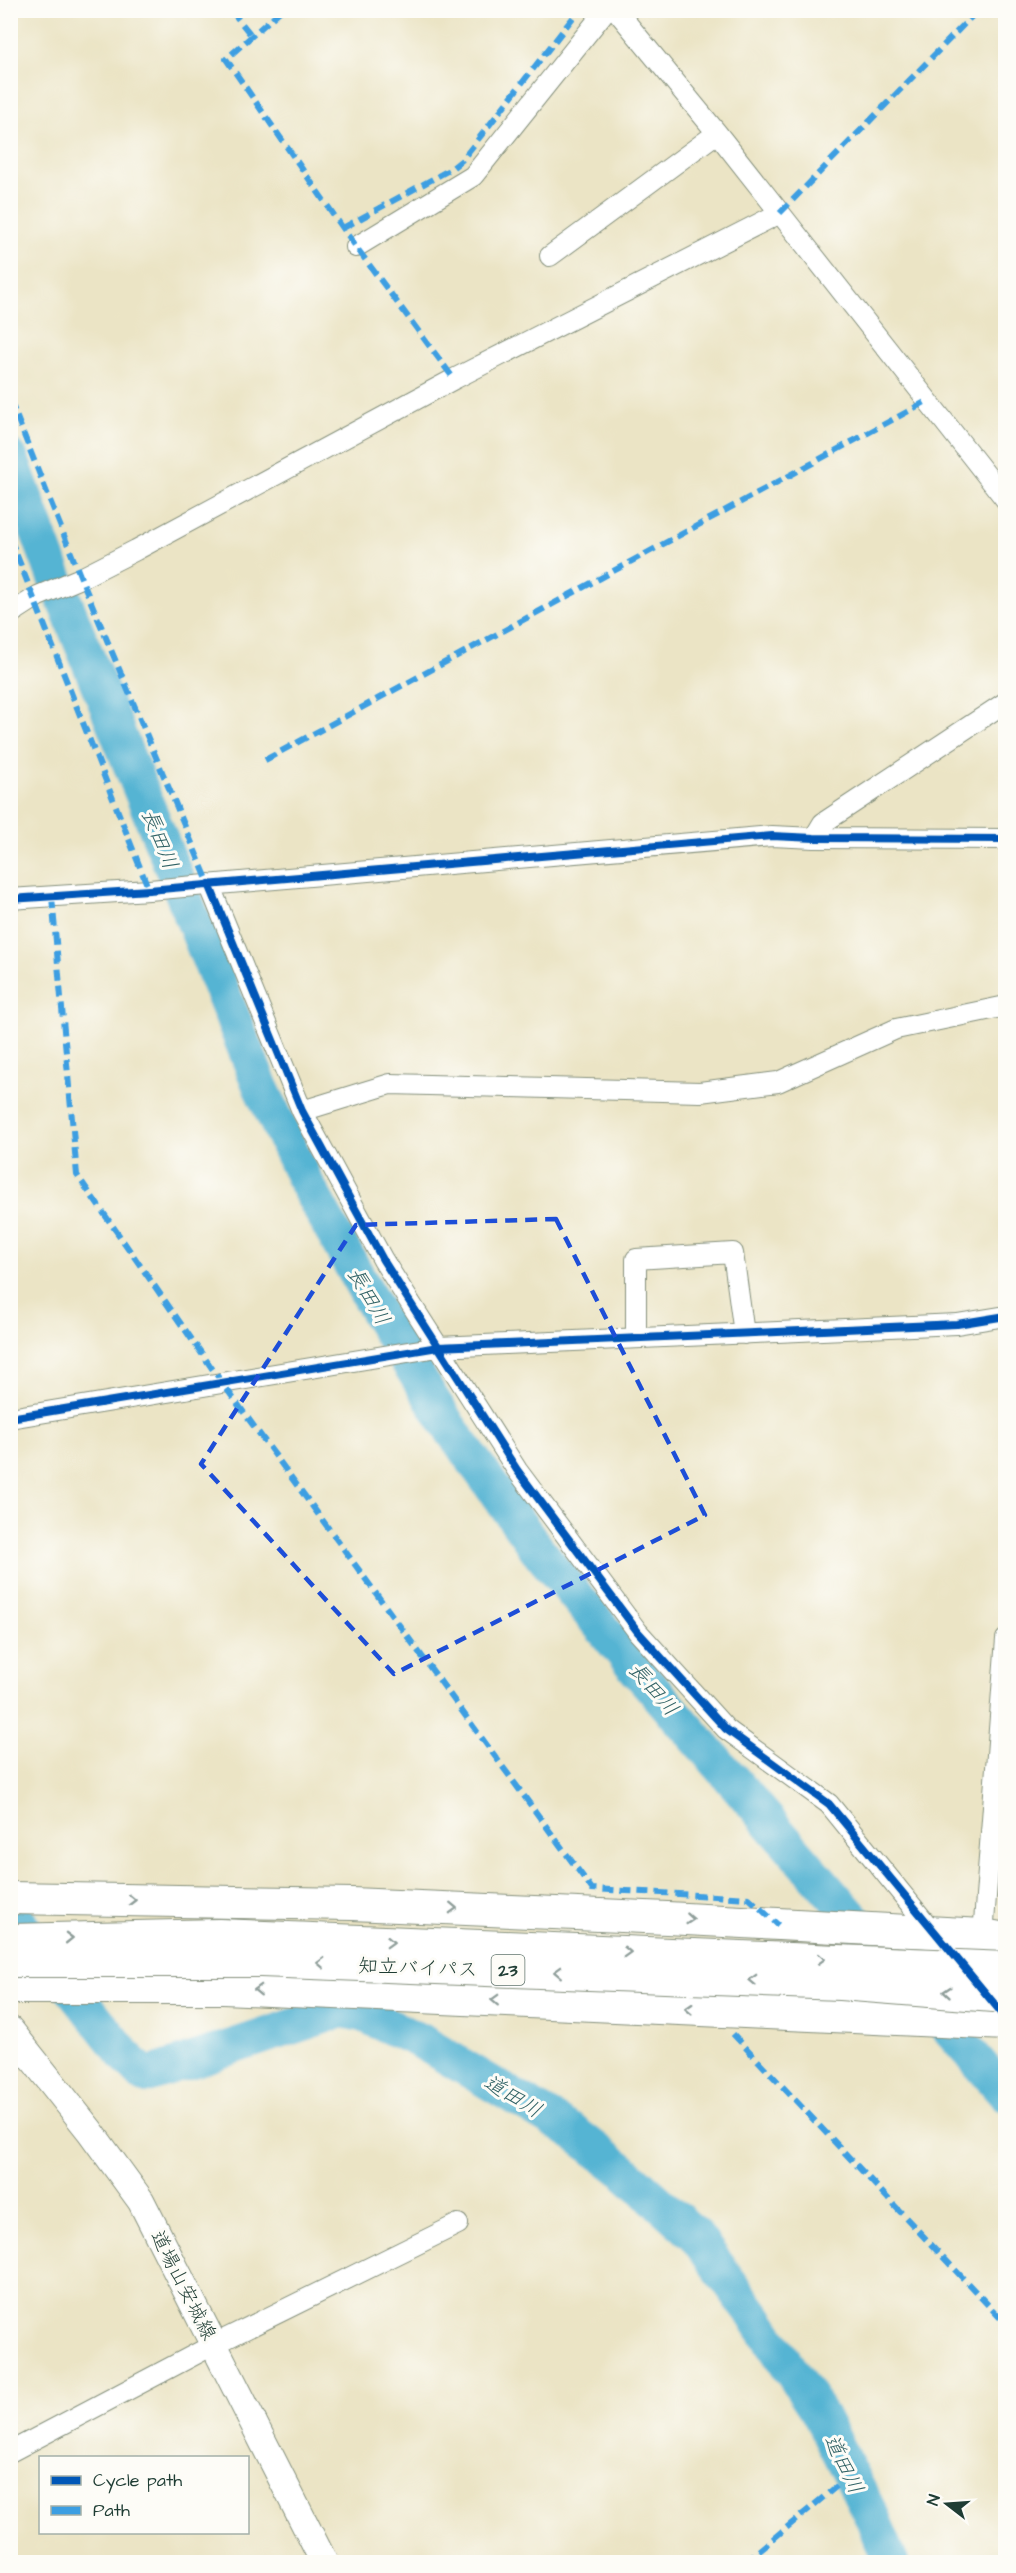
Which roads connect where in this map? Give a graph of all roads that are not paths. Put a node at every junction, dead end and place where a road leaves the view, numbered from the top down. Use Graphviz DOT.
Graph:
graph roads {
  1 [pos="606,10"];
  2 [pos="616,10"];
  3 [pos="717,133"];
  4 [pos="780,213"];
  5 [pos="356,247"];
  6 [pos="550,256"];
  7 [pos="1005,500"];
  8 [pos="10,614"];
  9 [pos="1005,702"];
  10 [pos="813,838"];
  11 [pos="1005,839"];
  12 [pos="209,884"];
  13 [pos="10,899"];
  14 [pos="1005,1006"];
  15 [pos="302,1111"];
  16 [pos="1005,1316"];
  17 [pos="744,1334"];
  18 [pos="636,1338"];
  19 [pos="438,1347"];
  20 [pos="10,1418"];
  21 [pos="1005,1639"];
  22 [pos="10,1898"];
  23 [pos="933,1932"];
  24 [pos="994,1937"];
  25 [pos="10,1940"];
  26 [pos="10,1961"];
  27 [pos="1005,1968"];
  28 [pos="10,1988"];
  29 [pos="1003,2016"];
  30 [pos="10,2030"];
  31 [pos="458,2224"];
  32 [pos="215,2344"];
  33 [pos="10,2452"];
  34 [pos="324,2562"];
  1 -- 5 [label="street"];
  2 -- 3 [label="street"];
  3 -- 4 [label="street"];
  3 -- 6 [label="street"];
  4 -- 7 [label="street"];
  4 -- 8 [label="street"];
  9 -- 10 [label="street"];
  10 -- 11 [label="street"];
  10 -- 12 [label="street"];
  12 -- 13 [label="street"];
  12 -- 15 [label="street"];
  14 -- 15 [label="street"];
  15 -- 19 [label="street"];
  16 -- 17 [label="street"];
  17 -- 18 [label="street"];
  17 -- 18 [label="street"];
  18 -- 19 [label="street"];
  19 -- 20 [label="street"];
  19 -- 23 [label="street"];
  21 -- 24 [label="street"];
  22 -- 23 [label="highway, one-way"];
  23 -- 24 [label="highway"];
  23 -- 29 [label="street"];
  25 -- 27 [label="highway, 知立バイパス / 23, one-way, bridge"];
  29 -- 26 [label="highway, 知立バイパス / 23, one-way, bridge"];
  29 -- 28 [label="highway, 23, one-way"];
  30 -- 32 [label="main road, 道場山安城線"];
  31 -- 32 [label="street"];
  32 -- 33 [label="street"];
  32 -- 34 [label="main road, 道場山安城線"];
}
